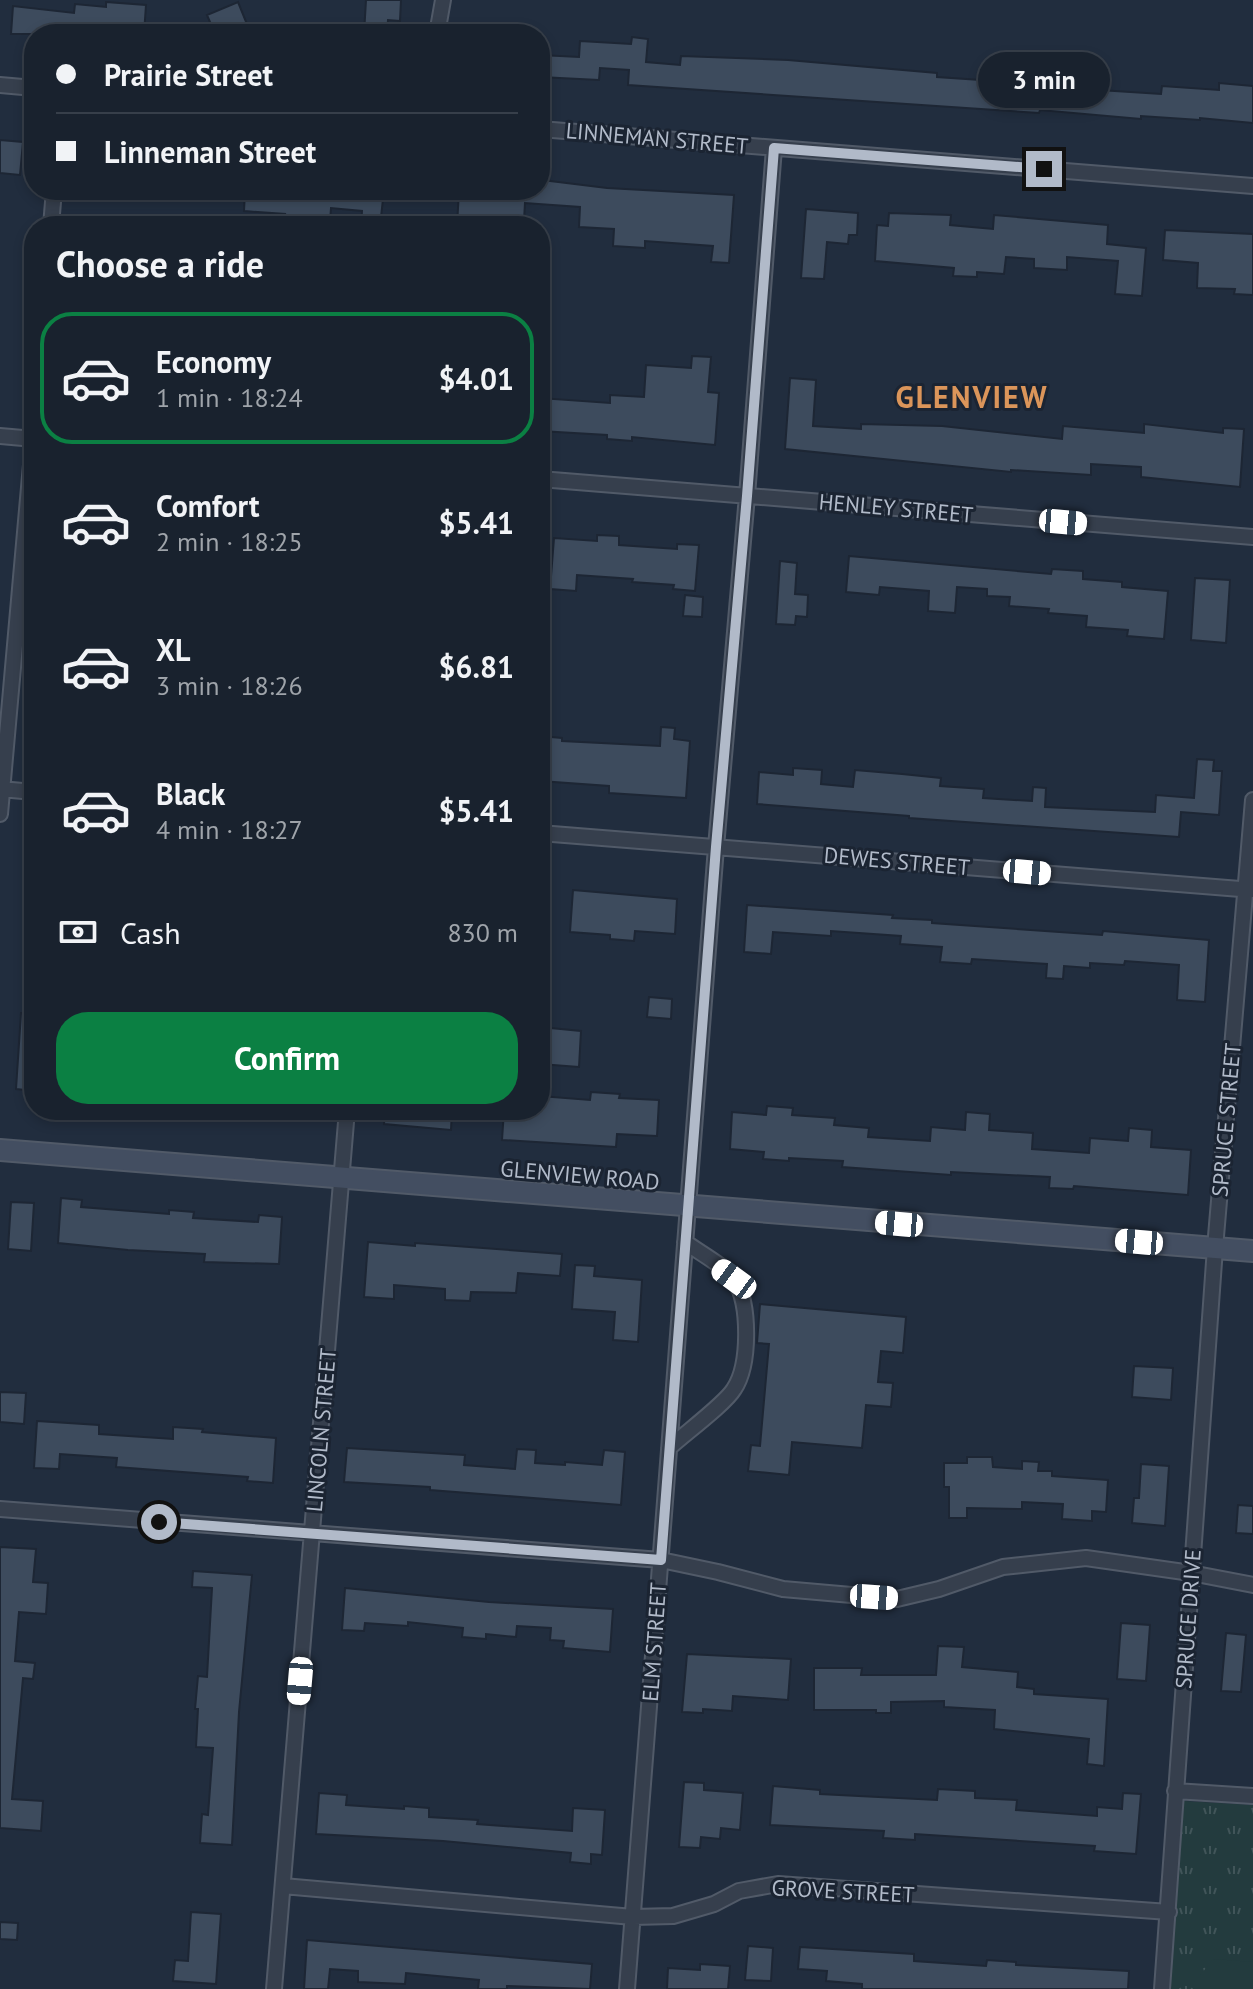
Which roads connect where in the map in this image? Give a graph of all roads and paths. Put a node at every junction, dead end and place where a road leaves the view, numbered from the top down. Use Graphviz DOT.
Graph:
graph roads {
  1 [pos="443,0"];
  2 [pos="441,24"];
  3 [pos="0,85"];
  4 [pos="24,87"];
  5 [pos="550,130"];
  6 [pos="774,148"];
  7 [pos="1253,186"];
  8 [pos="0,436"];
  9 [pos="24,438"];
  10 [pos="550,480"];
  11 [pos="747,496"];
  12 [pos="1253,537"];
  13 [pos="24,545"];
  14 [pos="1,789"];
  15 [pos="24,791"];
  16 [pos="1253,800"];
  17 [pos="0,814"];
  18 [pos="550,834"];
  19 [pos="716,847"];
  20 [pos="1249,890"];
  21 [pos="346,1120"];
  22 [pos="0,1150"];
  23 [pos="341,1180"];
  24 [pos="688,1207"];
  25 [pos="685,1242"];
  26 [pos="1215,1248"];
  27 [pos="1253,1251"];
  28 [pos="669,1448"];
  29 [pos="0,1509"];
  30 [pos="313,1534"];
  31 [pos="661,1560"];
  32 [pos="1191,1573"];
  33 [pos="1253,1585"];
  34 [pos="1175,1791"];
  35 [pos="1253,1796"];
  36 [pos="283,1886"];
  37 [pos="1169,1912"];
  38 [pos="633,1917"];
  39 [pos="274,1989"];
  40 [pos="627,1989"];
  41 [pos="1162,1989"];
  1 -- 2 [label="street"];
  3 -- 4 [label="street"];
  5 -- 6 [label="street, LINNEMAN STREET"];
  6 -- 7 [label="street, LINNEMAN STREET"];
  6 -- 11 [label="street, ELM STREET"];
  8 -- 9 [label="street"];
  10 -- 11 [label="street, HENLEY STREET"];
  11 -- 12 [label="street, HENLEY STREET"];
  11 -- 19 [label="street, ELM STREET"];
  13 -- 14 [label="street"];
  14 -- 15 [label="street"];
  14 -- 17 [label="street"];
  16 -- 20 [label="street, SPRUCE STREET"];
  18 -- 19 [label="street, DEWES STREET"];
  19 -- 20 [label="street, DEWES STREET"];
  19 -- 24 [label="street, ELM STREET"];
  20 -- 26 [label="street, SPRUCE STREET"];
  21 -- 23 [label="street, LINCOLN STREET"];
  22 -- 23 [label="main road, GLENVIEW ROAD"];
  23 -- 24 [label="main road, GLENVIEW ROAD"];
  23 -- 30 [label="street, LINCOLN STREET"];
  24 -- 25 [label="street, ELM STREET"];
  24 -- 26 [label="main road, GLENVIEW ROAD"];
  25 -- 28 [label="street, ELM STREET"];
  25 -- 28 [label="street"];
  26 -- 27 [label="main road, GLENVIEW ROAD"];
  26 -- 32 [label="street, SPRUCE DRIVE"];
  28 -- 31 [label="street, ELM STREET"];
  29 -- 30 [label="street"];
  30 -- 31 [label="street"];
  30 -- 36 [label="street, LINCOLN STREET"];
  31 -- 32 [label="street"];
  31 -- 38 [label="street, ELM STREET"];
  32 -- 33 [label="street"];
  32 -- 34 [label="street, SPRUCE DRIVE"];
  34 -- 35 [label="street"];
  34 -- 37 [label="street, SPRUCE DRIVE"];
  36 -- 38 [label="street, GROVE STREET"];
  36 -- 39 [label="street, LINCOLN STREET"];
  37 -- 38 [label="street, GROVE STREET"];
  37 -- 41 [label="street, SPRUCE DRIVE"];
  38 -- 40 [label="street, ELM STREET"];
}
